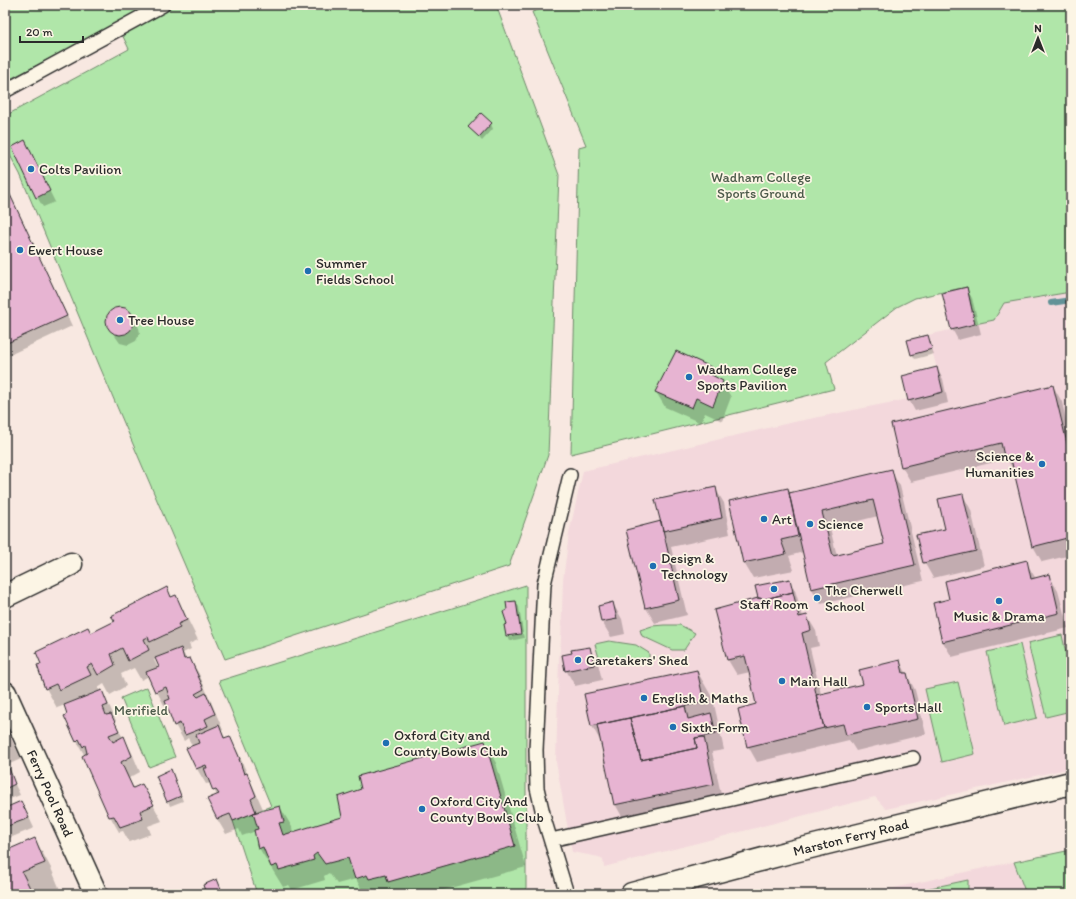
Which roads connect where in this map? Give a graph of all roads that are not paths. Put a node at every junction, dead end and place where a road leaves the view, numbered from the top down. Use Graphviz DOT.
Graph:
graph roads {
  1 [pos="163,5"];
  2 [pos="5,91"];
  3 [pos="570,475"];
  4 [pos="71,564"];
  5 [pos="5,596"];
  6 [pos="5,693"];
  7 [pos="913,758"];
  8 [pos="1071,783"];
  9 [pos="551,840"];
  10 [pos="96,894"];
  11 [pos="568,894"];
  12 [pos="632,894"];
  1 -- 2 [label="lane"];
  3 -- 9 [label="lane"];
  4 -- 5 [label="main road"];
  6 -- 10 [label="main road, Ferry Pool Road"];
  7 -- 9 [label="lane"];
  8 -- 12 [label="main road, Marston Ferry Road"];
  9 -- 11 [label="lane"];
}
